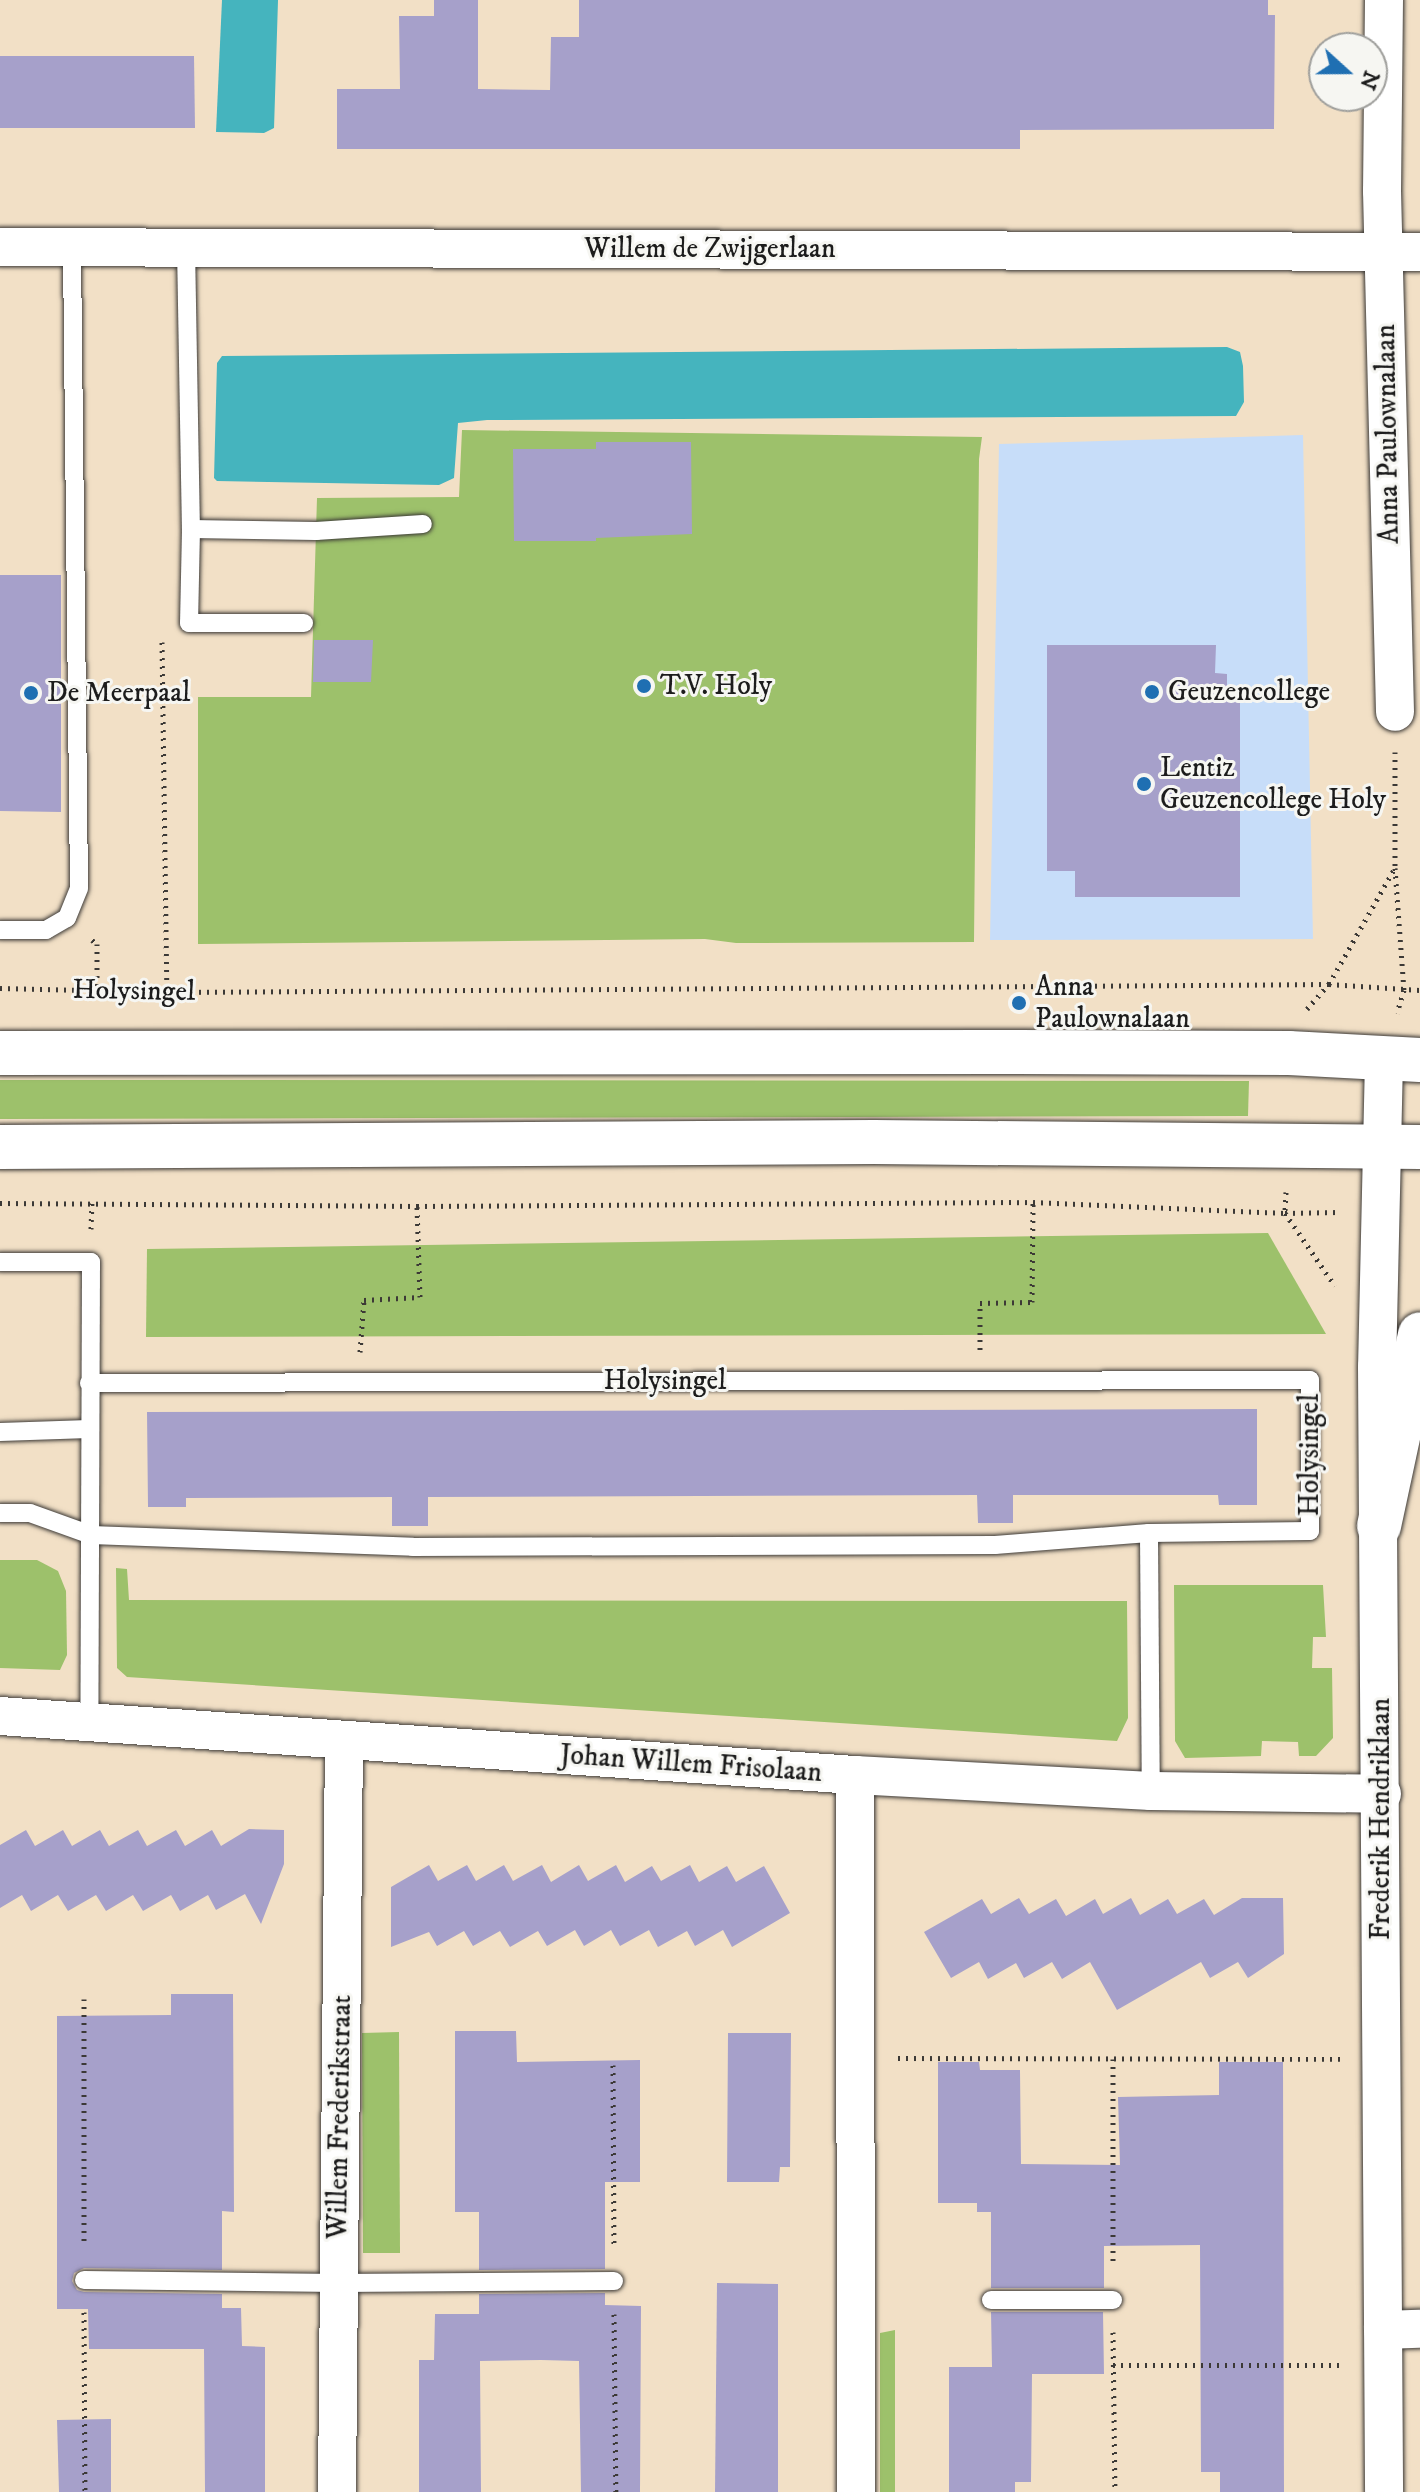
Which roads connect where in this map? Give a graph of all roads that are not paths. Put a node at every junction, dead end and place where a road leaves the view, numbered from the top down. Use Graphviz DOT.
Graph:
graph roads {
  1 [pos="1384,0"];
  2 [pos="0,247"];
  3 [pos="72,247"];
  4 [pos="186,247"];
  5 [pos="1402,252"];
  6 [pos="423,524"];
  7 [pos="191,529"];
  8 [pos="304,623"];
  9 [pos="1395,712"];
  10 [pos="0,930"];
  11 [pos="0,1053"];
  12 [pos="1402,1060"];
  13 [pos="0,1147"];
  14 [pos="1401,1147"];
  15 [pos="0,1262"];
  16 [pos="1420,1334"];
  17 [pos="89,1383"];
  18 [pos="89,1429"];
  19 [pos="0,1432"];
  20 [pos="0,1513"];
  21 [pos="1379,1526"];
  22 [pos="1149,1533"];
  23 [pos="91,1535"];
  24 [pos="0,1716"];
  25 [pos="89,1721"];
  26 [pos="344,1742"];
  27 [pos="855,1775"];
  28 [pos="1151,1791"];
  29 [pos="1382,1794"];
  30 [pos="84,2280"];
  31 [pos="614,2281"];
  32 [pos="338,2283"];
  33 [pos="991,2300"];
  34 [pos="1113,2300"];
  35 [pos="1395,2341"];
  36 [pos="337,2492"];
  37 [pos="856,2492"];
  38 [pos="1384,2492"];
  1 -- 5 [label="street, Anna Paulownalaan"];
  2 -- 3 [label="street, Willem de Zwijgerlaan"];
  3 -- 4 [label="street, Willem de Zwijgerlaan"];
  3 -- 10 [label="lane"];
  4 -- 5 [label="street, Willem de Zwijgerlaan"];
  4 -- 7 [label="lane"];
  5 -- 9 [label="street, Anna Paulownalaan"];
  6 -- 7 [label="lane"];
  7 -- 8 [label="lane"];
  11 -- 12 [label="street"];
  12 -- 14 [label="street"];
  13 -- 14 [label="street"];
  14 -- 21 [label="street, Frederik Hendriklaan"];
  15 -- 17 [label="lane"];
  16 -- 21 [label="street"];
  17 -- 18 [label="lane"];
  17 -- 22 [label="lane, Holysingel"];
  18 -- 19 [label="lane"];
  18 -- 23 [label="lane"];
  20 -- 23 [label="lane, Holysingel"];
  21 -- 29 [label="street, Frederik Hendriklaan"];
  22 -- 23 [label="lane, Holysingel"];
  22 -- 28 [label="lane"];
  23 -- 25 [label="lane"];
  24 -- 25 [label="street, Johan Willem Frisolaan"];
  25 -- 26 [label="street, Johan Willem Frisolaan"];
  26 -- 27 [label="street, Johan Willem Frisolaan"];
  26 -- 32 [label="street, Willem Frederikstraat"];
  27 -- 28 [label="street, Johan Willem Frisolaan"];
  27 -- 37 [label="street"];
  28 -- 29 [label="street, Johan Willem Frisolaan"];
  29 -- 35 [label="street, Frederik Hendriklaan"];
  30 -- 32 [label="lane"];
  31 -- 32 [label="lane"];
  32 -- 36 [label="street, Willem Frederikstraat"];
  33 -- 34 [label="lane"];
  35 -- 38 [label="street, Frederik Hendriklaan"];
}
